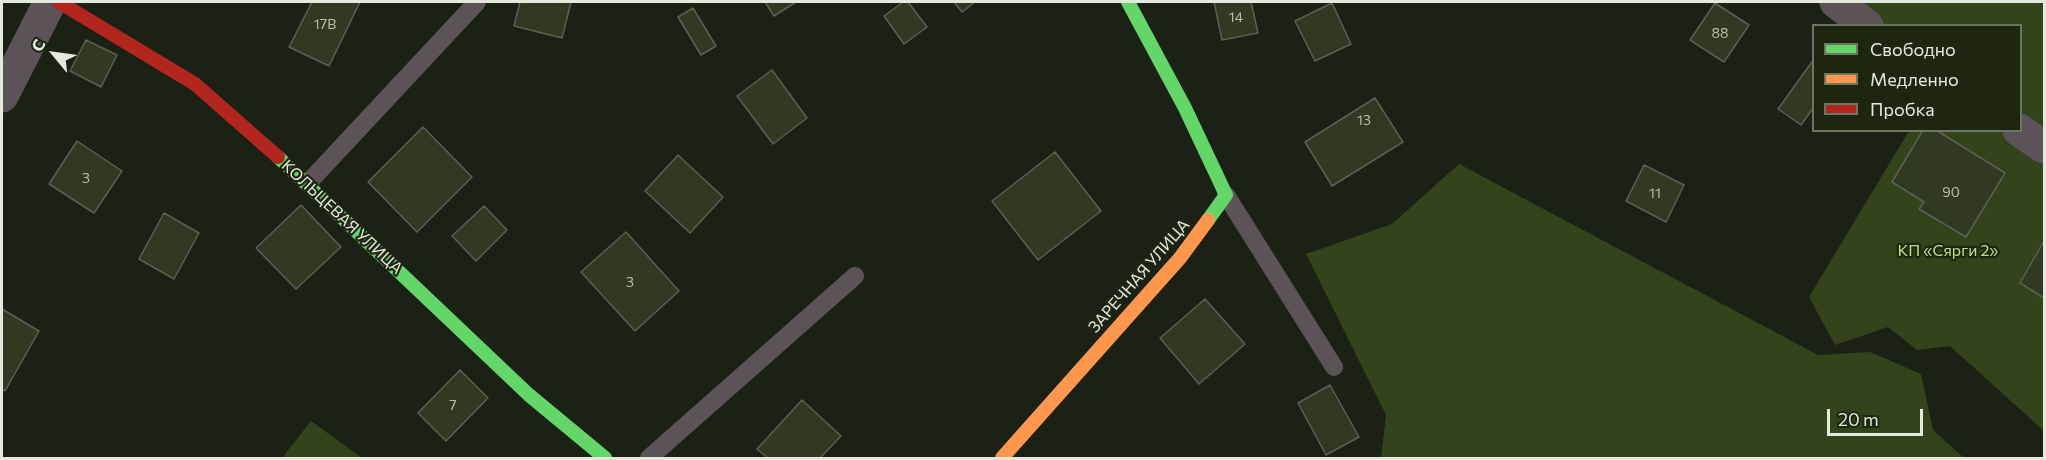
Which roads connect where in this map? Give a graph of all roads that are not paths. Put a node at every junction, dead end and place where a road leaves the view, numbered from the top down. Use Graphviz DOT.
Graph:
graph roads {
  1 [pos="50,2"];
  2 [pos="59,2"];
  3 [pos="477,2"];
  4 [pos="1128,2"];
  5 [pos="1836,2"];
  6 [pos="1864,24"];
  7 [pos="2,96"];
  8 [pos="2022,132"];
  9 [pos="2044,147"];
  10 [pos="308,183"];
  11 [pos="1227,195"];
  12 [pos="855,276"];
  13 [pos="1334,367"];
  14 [pos="605,459"];
  15 [pos="649,459"];
  16 [pos="1002,459"];
  1 -- 7 [label="street"];
  2 -- 10 [label="street, КОЛЬЦЕВАЯ УЛИЦА"];
  3 -- 10 [label="lane"];
  4 -- 11 [label="street"];
  5 -- 6 [label="street"];
  8 -- 9 [label="street"];
  10 -- 14 [label="street, КОЛЬЦЕВАЯ УЛИЦА"];
  11 -- 13 [label="lane"];
  11 -- 16 [label="street, ЗАРЕЧНАЯ УЛИЦА"];
  12 -- 15 [label="lane"];
}
